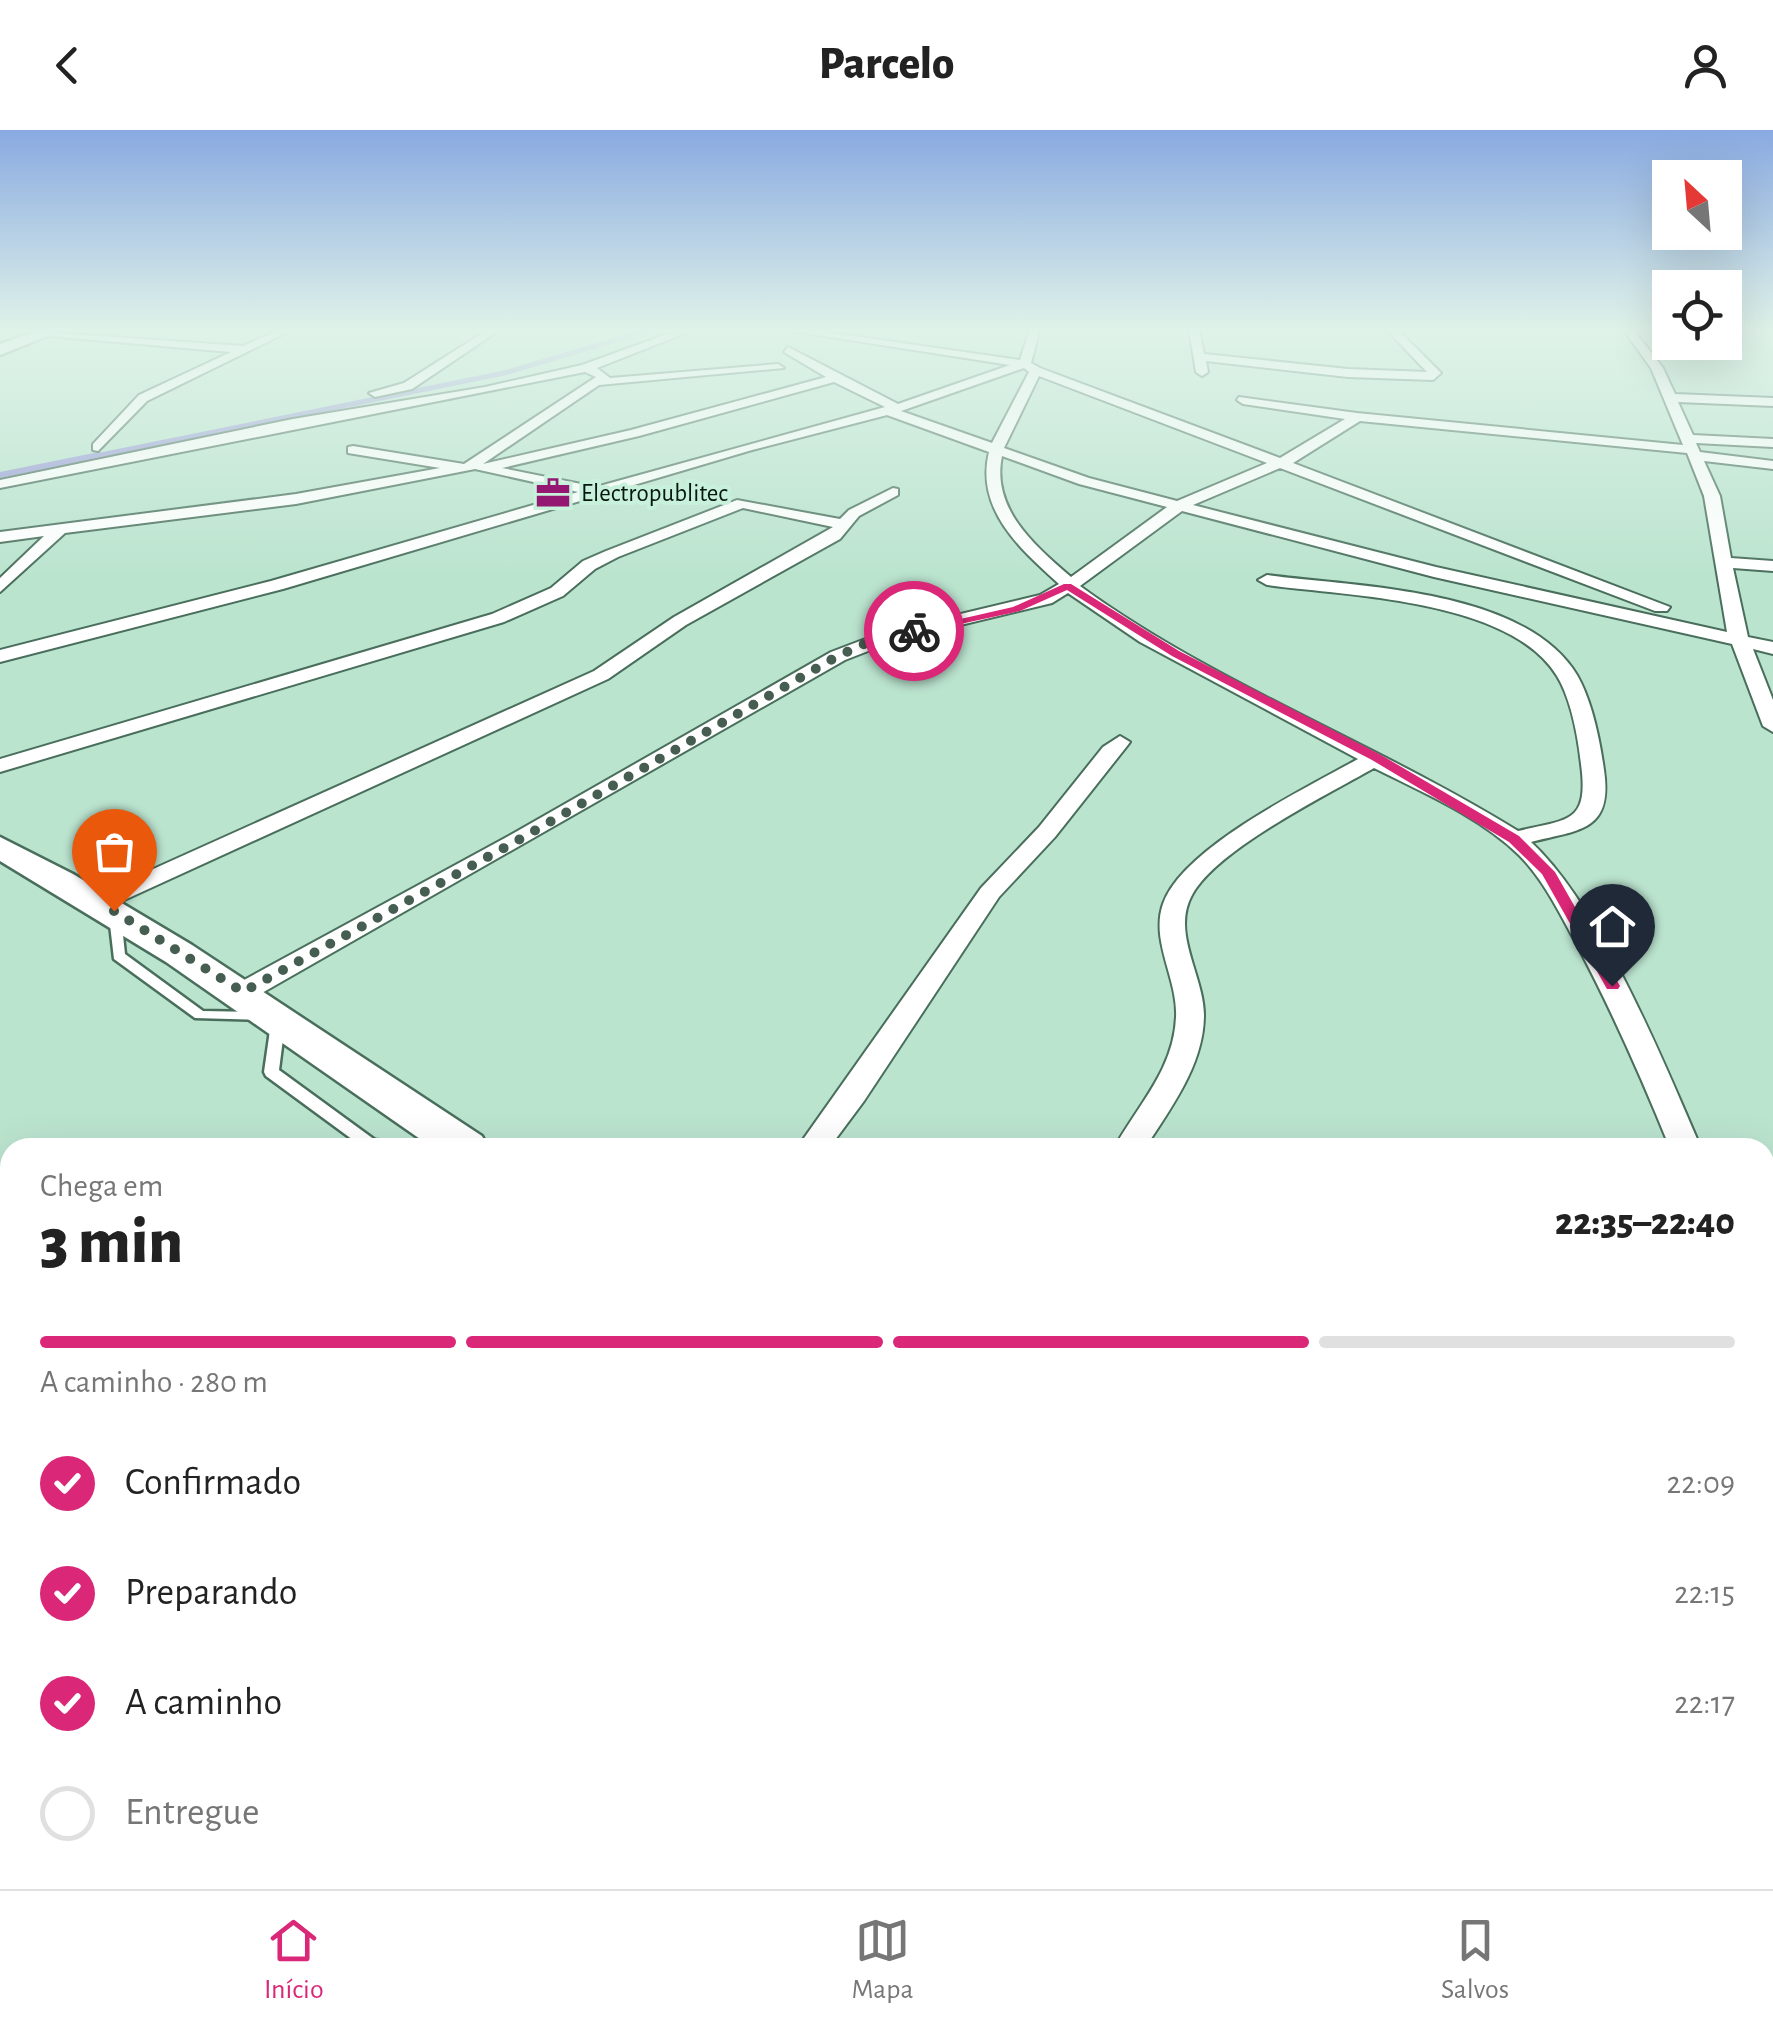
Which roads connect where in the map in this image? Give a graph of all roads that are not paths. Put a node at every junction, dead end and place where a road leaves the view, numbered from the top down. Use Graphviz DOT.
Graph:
graph roads {
  1 [pos="131,411"];
  2 [pos="280,411"];
  3 [pos="364,411"];
  4 [pos="557,411"];
  5 [pos="714,411"];
  6 [pos="889,411"];
  7 [pos="896,411"];
  8 [pos="1016,411"];
  9 [pos="1141,411"];
  10 [pos="1318,411"];
  11 [pos="1677,411"];
  12 [pos="1358,417"];
  13 [pos="137,439"];
  14 [pos="117,443"];
  15 [pos="1773,443"];
  16 [pos="98,447"];
  17 [pos="1693,448"];
  18 [pos="78,450"];
  19 [pos="352,450"];
  20 [pos="996,451"];
  21 [pos="1277,464"];
  22 [pos="1773,465"];
  23 [pos="474,468"];
  24 [pos="0,484"];
  25 [pos="594,490"];
  26 [pos="893,492"];
  27 [pos="1180,505"];
  28 [pos="846,525"];
  29 [pos="59,531"];
  30 [pos="0,537"];
  31 [pos="1725,562"];
  32 [pos="1773,566"];
  33 [pos="1434,572"];
  34 [pos="1267,580"];
  35 [pos="1068,586"];
  36 [pos="0,587"];
  37 [pos="1426,600"];
  38 [pos="1738,634"];
  39 [pos="1773,648"];
  40 [pos="0,656"];
  41 [pos="1773,726"];
  42 [pos="1120,742"];
  43 [pos="1376,758"];
  44 [pos="0,766"];
  45 [pos="1514,839"];
  46 [pos="0,847"];
  47 [pos="107,906"];
  48 [pos="243,992"];
  49 [pos="279,1018"];
  50 [pos="362,1138"];
  51 [pos="452,1138"];
  52 [pos="820,1138"];
  53 [pos="1135,1138"];
  54 [pos="1682,1138"];
  1 -- 16 [label="street"];
  2 -- 13 [label="street"];
  3 -- 24 [label="street"];
  4 -- 23 [label="street"];
  5 -- 23 [label="street"];
  6 -- 25 [label="street"];
  7 -- 20 [label="street"];
  8 -- 20 [label="street"];
  9 -- 21 [label="street"];
  10 -- 12 [label="street"];
  11 -- 17 [label="street"];
  12 -- 17 [label="street"];
  12 -- 21 [label="street"];
  14 -- 16 [label="street"];
  15 -- 17 [label="street"];
  16 -- 18 [label="street"];
  17 -- 22 [label="street"];
  17 -- 31 [label="street"];
  19 -- 23 [label="street"];
  20 -- 27 [label="street"];
  20 -- 35 [label="street"];
  21 -- 27 [label="street"];
  21 -- 38 [label="street"];
  23 -- 25 [label="street"];
  23 -- 29 [label="street"];
  25 -- 40 [label="street"];
  26 -- 28 [label="street"];
  27 -- 33 [label="street"];
  27 -- 35 [label="street"];
  28 -- 44 [label="street"];
  28 -- 47 [label="street"];
  29 -- 30 [label="street"];
  29 -- 36 [label="street"];
  31 -- 32 [label="street"];
  31 -- 38 [label="street"];
  33 -- 37 [label="street"];
  33 -- 38 [label="street"];
  34 -- 37 [label="street"];
  35 -- 43 [label="street"];
  35 -- 48 [label="street"];
  37 -- 45 [label="street"];
  38 -- 39 [label="street"];
  38 -- 41 [label="street"];
  42 -- 52 [label="street"];
  43 -- 45 [label="street"];
  43 -- 53 [label="street"];
  45 -- 54 [label="street"];
  46 -- 47 [label="street"];
  47 -- 48 [label="street"];
  47 -- 49 [label="lane"];
  48 -- 49 [label="street"];
  49 -- 50 [label="lane"];
  49 -- 51 [label="street"];
}
